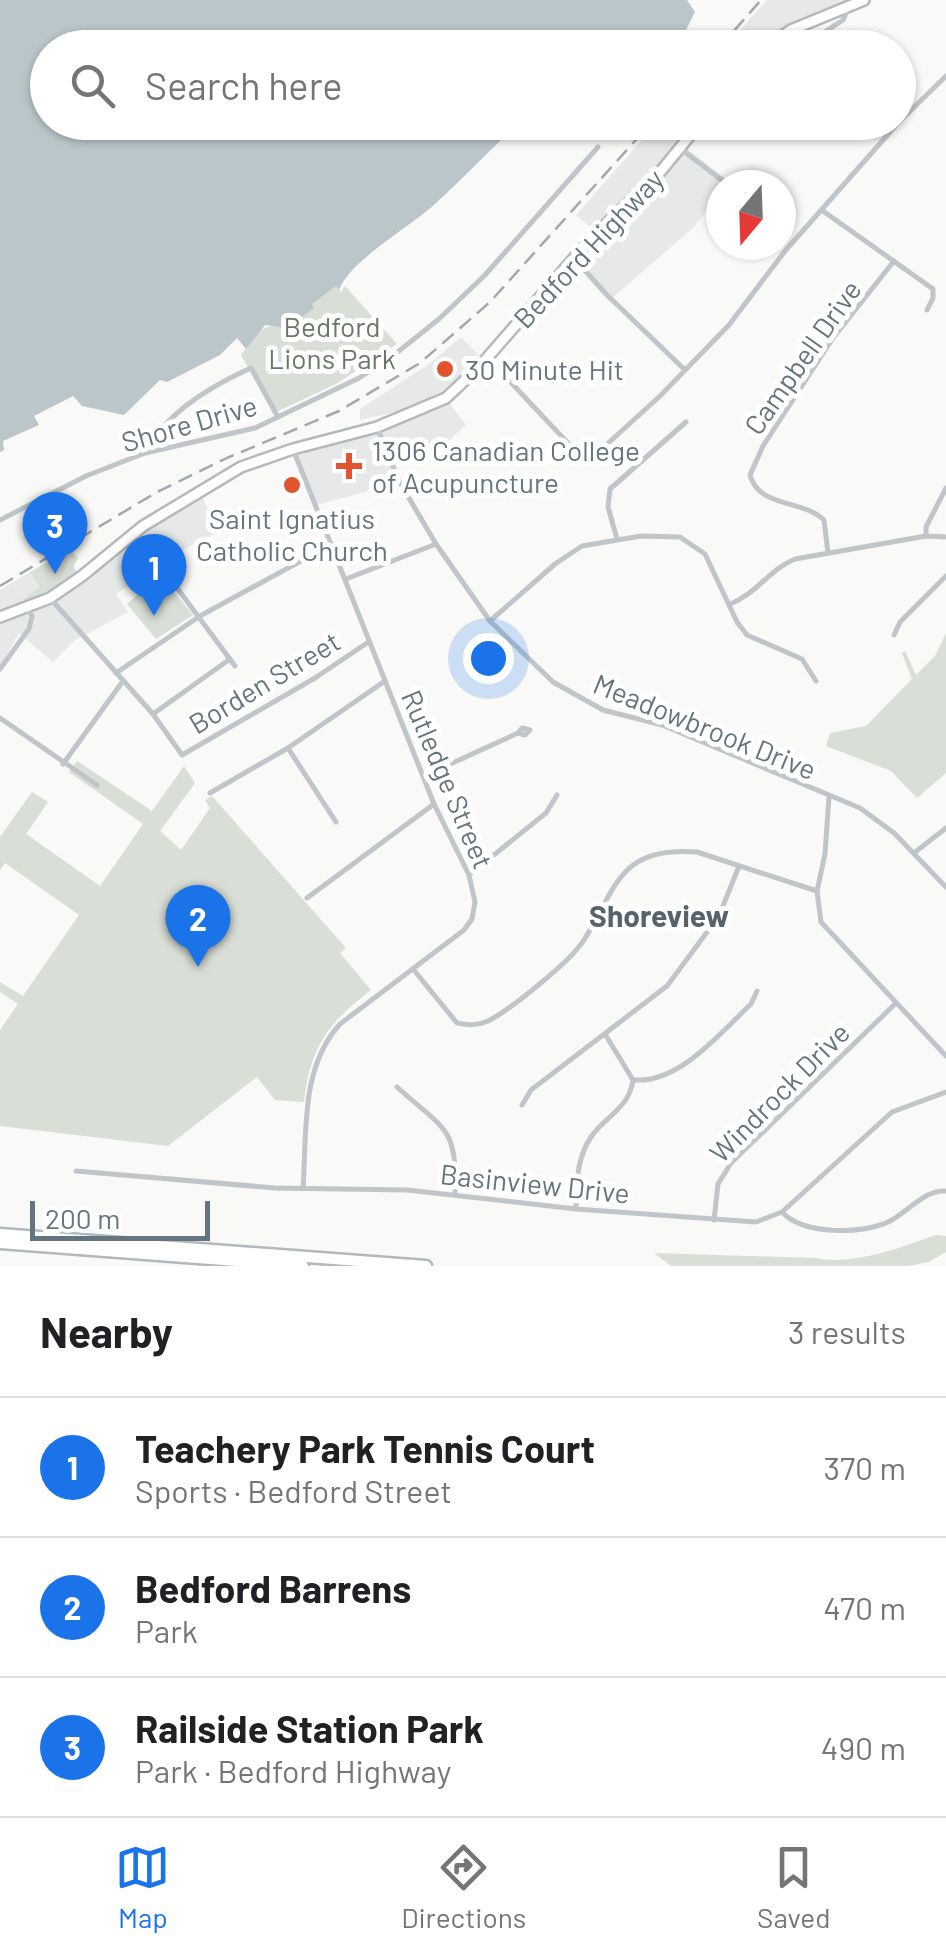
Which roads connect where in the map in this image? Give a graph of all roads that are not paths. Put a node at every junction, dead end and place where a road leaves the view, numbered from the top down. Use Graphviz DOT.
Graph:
graph roads {
  1 [pos="864,0"];
  2 [pos="848,6"];
  3 [pos="791,30"];
  4 [pos="828,30"];
  5 [pos="946,76"];
  6 [pos="916,106"];
  7 [pos="687,140"];
  8 [pos="884,140"];
  9 [pos="598,147"];
  10 [pos="681,149"];
  11 [pos="708,170"];
  12 [pos="822,210"];
  13 [pos="796,235"];
  14 [pos="574,258"];
  15 [pos="774,260"];
  16 [pos="894,261"];
  17 [pos="927,310"];
  18 [pos="488,358"];
  19 [pos="685,369"];
  20 [pos="278,417"];
  21 [pos="686,422"];
  22 [pos="377,427"];
  23 [pos="293,449"];
  24 [pos="145,453"];
  25 [pos="946,488"];
  26 [pos="0,520"];
  27 [pos="136,531"];
  28 [pos="926,536"];
  29 [pos="946,537"];
  30 [pos="617,539"];
  31 [pos="332,544"];
  32 [pos="436,544"];
  33 [pos="828,553"];
  34 [pos="946,576"];
  35 [pos="346,579"];
  36 [pos="50,598"];
  37 [pos="730,604"];
  38 [pos="27,608"];
  39 [pos="0,616"];
  40 [pos="200,616"];
  41 [pos="490,621"];
  42 [pos="894,635"];
  43 [pos="368,642"];
  44 [pos="230,659"];
  45 [pos="235,666"];
  46 [pos="0,669"];
  47 [pos="116,673"];
  48 [pos="123,681"];
  49 [pos="385,681"];
  50 [pos="816,682"];
  51 [pos="153,714"];
  52 [pos="0,718"];
  53 [pos="518,734"];
  54 [pos="288,748"];
  55 [pos="64,764"];
  56 [pos="424,776"];
  57 [pos="97,786"];
  58 [pos="210,793"];
  59 [pos="557,794"];
  60 [pos="829,797"];
  61 [pos="434,804"];
  62 [pos="336,822"];
  63 [pos="946,828"];
  64 [pos="914,853"];
  65 [pos="740,866"];
  66 [pos="468,875"];
  67 [pos="946,887"];
  68 [pos="816,890"];
  69 [pos="306,898"];
  70 [pos="414,969"];
  71 [pos="758,992"];
  72 [pos="895,1004"];
  73 [pos="605,1034"];
  74 [pos="946,1056"];
  75 [pos="633,1080"];
  76 [pos="397,1087"];
  77 [pos="946,1092"];
  78 [pos="522,1105"];
  79 [pos="76,1171"];
  80 [pos="303,1188"];
  81 [pos="946,1191"];
  82 [pos="455,1194"];
  83 [pos="576,1209"];
  84 [pos="782,1212"];
  85 [pos="714,1220"];
  86 [pos="0,1234"];
  87 [pos="0,1243"];
  88 [pos="303,1266"];
  89 [pos="426,1266"];
  1 -- 2 [label="main road"];
  2 -- 3 [label="main road"];
  2 -- 4 [label="street"];
  5 -- 6 [label="street"];
  7 -- 10 [label="main road, Bedford Highway"];
  8 -- 12 [label="street"];
  9 -- 20 [label="street, Shore Drive"];
  10 -- 11 [label="street"];
  10 -- 14 [label="main road, Bedford Highway"];
  12 -- 13 [label="street"];
  12 -- 16 [label="street"];
  14 -- 18 [label="main road, Bedford Highway"];
  14 -- 19 [label="street"];
  15 -- 19 [label="street"];
  16 -- 17 [label="street"];
  16 -- 33 [label="street, Campbell Drive"];
  18 -- 19 [label="street"];
  18 -- 22 [label="main road, Bedford Highway"];
  20 -- 24 [label="street, Shore Drive"];
  20 -- 24 [label="street"];
  21 -- 30 [label="street"];
  22 -- 23 [label="main road, Bedford Highway"];
  22 -- 32 [label="street, Meadowbrook Drive"];
  23 -- 27 [label="main road, Bedford Highway"];
  23 -- 31 [label="street, Rutledge Street"];
  24 -- 26 [label="street, Shore Drive"];
  25 -- 28 [label="street"];
  27 -- 36 [label="main road, Bedford Highway"];
  27 -- 40 [label="street"];
  28 -- 29 [label="street"];
  28 -- 33 [label="street"];
  30 -- 37 [label="street"];
  30 -- 41 [label="street"];
  31 -- 35 [label="street, Rutledge Street"];
  31 -- 40 [label="street"];
  32 -- 35 [label="street"];
  32 -- 41 [label="street, Meadowbrook Drive"];
  33 -- 37 [label="street"];
  34 -- 42 [label="street"];
  35 -- 43 [label="street, Rutledge Street"];
  36 -- 38 [label="main road, Bedford Highway"];
  36 -- 47 [label="street"];
  37 -- 50 [label="street"];
  38 -- 39 [label="main road, Bedford Highway"];
  38 -- 46 [label="street"];
  40 -- 44 [label="street"];
  40 -- 47 [label="street"];
  41 -- 60 [label="street, Meadowbrook Drive"];
  43 -- 49 [label="street, Rutledge Street"];
  43 -- 51 [label="street, Borden Street"];
  44 -- 45 [label="street"];
  44 -- 51 [label="street"];
  47 -- 48 [label="street"];
  48 -- 51 [label="street"];
  48 -- 55 [label="street"];
  49 -- 54 [label="street"];
  49 -- 56 [label="street, Rutledge Street"];
  52 -- 55 [label="street"];
  53 -- 56 [label="street"];
  54 -- 58 [label="street"];
  54 -- 62 [label="street"];
  55 -- 57 [label="street"];
  56 -- 61 [label="street, Rutledge Street"];
  59 -- 66 [label="street"];
  60 -- 64 [label="street, Meadowbrook Drive"];
  60 -- 68 [label="street"];
  61 -- 66 [label="street, Rutledge Street"];
  61 -- 69 [label="street"];
  63 -- 64 [label="street"];
  64 -- 67 [label="street, Meadowbrook Drive"];
  65 -- 68 [label="street"];
  65 -- 70 [label="street"];
  65 -- 73 [label="street"];
  66 -- 70 [label="street, Rutledge Street"];
  68 -- 72 [label="street"];
  70 -- 80 [label="street, Rutledge Street"];
  71 -- 75 [label="street"];
  72 -- 74 [label="street"];
  72 -- 85 [label="street, Windrock Drive"];
  73 -- 75 [label="street"];
  73 -- 78 [label="street"];
  75 -- 83 [label="street"];
  76 -- 82 [label="street"];
  77 -- 84 [label="street"];
  79 -- 80 [label="street, Basinview Drive"];
  80 -- 82 [label="street, Basinview Drive"];
  81 -- 84 [label="street"];
  82 -- 83 [label="street, Basinview Drive"];
  83 -- 85 [label="street, Basinview Drive"];
  84 -- 85 [label="street, Basinview Drive"];
  86 -- 89 [label="highway"];
  87 -- 88 [label="highway"];
}
